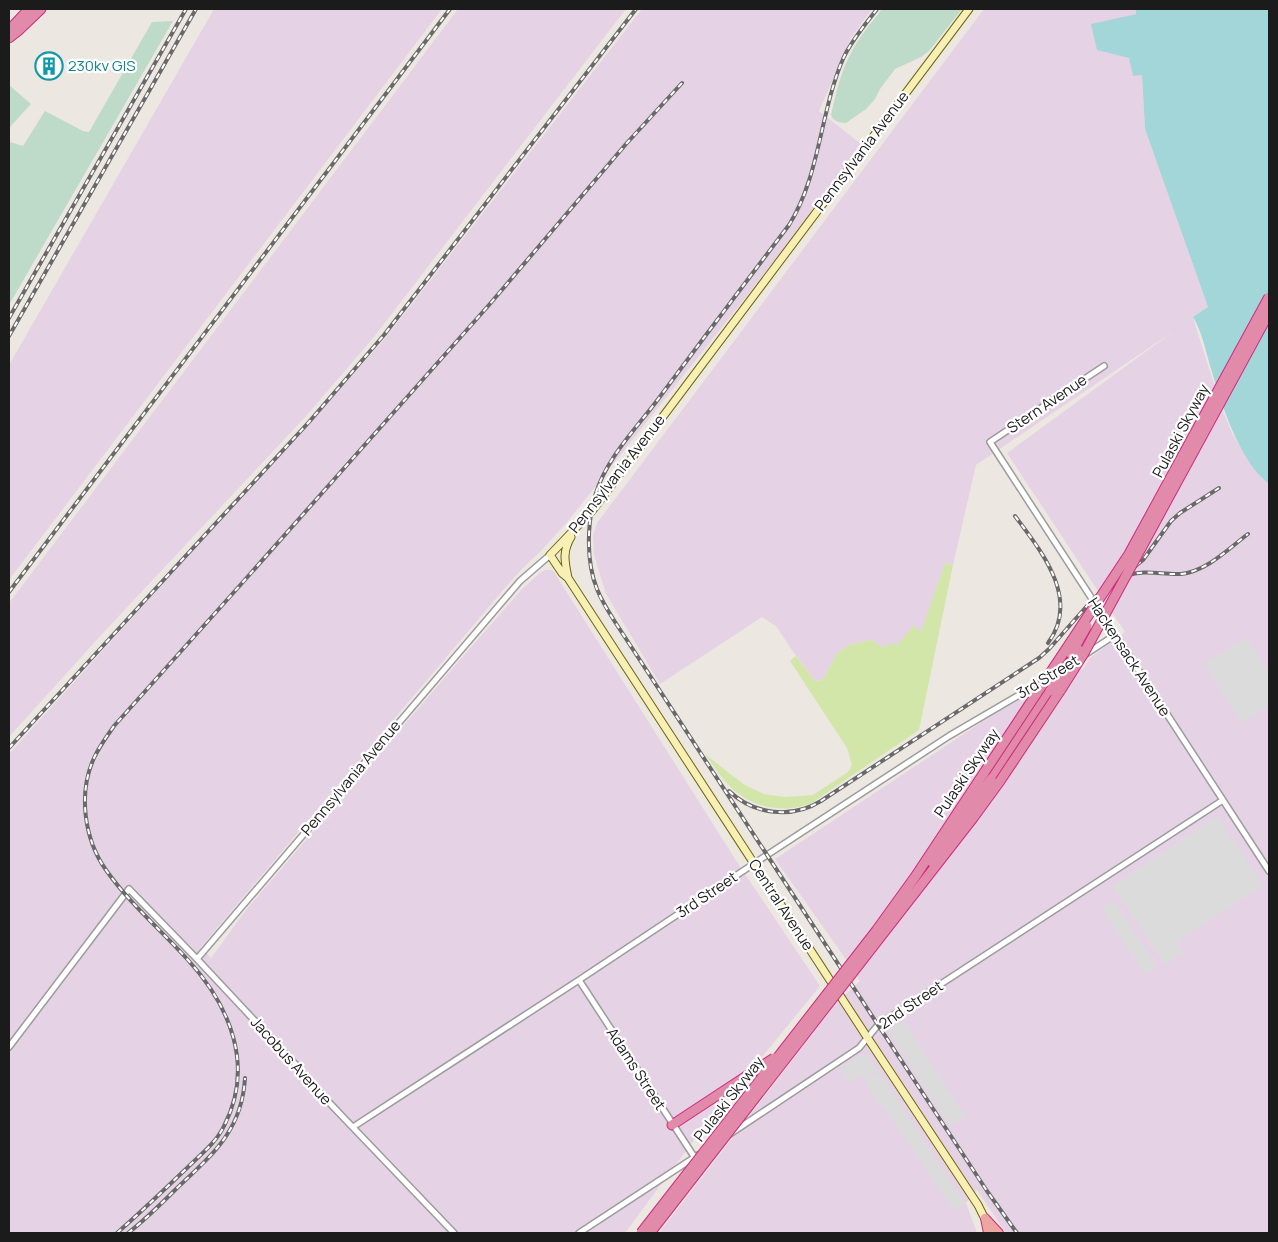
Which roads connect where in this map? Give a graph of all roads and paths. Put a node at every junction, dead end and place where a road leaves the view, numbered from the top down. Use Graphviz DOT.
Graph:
graph roads {
  1 [pos="27,9"];
  2 [pos="41,9"];
  3 [pos="969,9"];
  4 [pos="9,30"];
  5 [pos="9,38"];
  6 [pos="1269,297"];
  7 [pos="1269,313"];
  8 [pos="1104,366"];
  9 [pos="990,442"];
  10 [pos="573,532"];
  11 [pos="550,555"];
  12 [pos="568,578"];
  13 [pos="1118,591"];
  14 [pos="1102,595"];
  15 [pos="1115,635"];
  16 [pos="1050,691"];
  17 [pos="1223,800"];
  18 [pos="754,864"];
  19 [pos="1269,871"];
  20 [pos="197,959"];
  21 [pos="579,980"];
  22 [pos="867,1037"];
  23 [pos="9,1047"];
  24 [pos="672,1125"];
  25 [pos="353,1127"];
  26 [pos="695,1158"];
  27 [pos="986,1218"];
  28 [pos="454,1233"];
  29 [pos="579,1233"];
  30 [pos="642,1233"];
  31 [pos="650,1233"];
  32 [pos="988,1233"];
  33 [pos="992,1233"];
  34 [pos="999,1233"];
  1 -- 4 [label="highway"];
  2 -- 5 [label="highway"];
  3 -- 10 [label="main road, Pennsylvania Avenue"];
  6 -- 14 [label="highway, Pulaski Skyway, bridge"];
  7 -- 13 [label="highway, Pulaski Skyway, bridge"];
  8 -- 9 [label="street, Stern Avenue"];
  9 -- 15 [label="street, Hackensack Avenue"];
  10 -- 11 [label="main road, Pennsylvania Avenue"];
  10 -- 12 [label="main road, Central Avenue"];
  11 -- 12 [label="main road, Central Avenue"];
  11 -- 20 [label="street, Pennsylvania Avenue"];
  12 -- 18 [label="main road, Central Avenue"];
  13 -- 16 [label="highway, bridge"];
  13 -- 31 [label="highway, Pulaski Skyway, bridge"];
  14 -- 16 [label="highway, bridge"];
  14 -- 30 [label="highway, Pulaski Skyway, bridge"];
  15 -- 17 [label="street, Hackensack Avenue"];
  15 -- 18 [label="street, 3rd Street"];
  16 -- 24 [label="highway, bridge"];
  17 -- 19 [label="street, Hackensack Avenue"];
  17 -- 22 [label="street, 2nd Street"];
  18 -- 21 [label="street, 3rd Street"];
  18 -- 22 [label="main road, Central Avenue"];
  20 -- 23 [label="street, Jacobus Avenue"];
  20 -- 25 [label="street, Jacobus Avenue"];
  21 -- 24 [label="street, Adams Street"];
  21 -- 25 [label="street, 3rd Street"];
  22 -- 26 [label="street, 2nd Street"];
  22 -- 27 [label="main road, Central Avenue"];
  24 -- 26 [label="street, Adams Street"];
  25 -- 28 [label="street, Jacobus Avenue"];
  26 -- 29 [label="street, 2nd Street"];
  27 -- 32 [label="highway"];
  27 -- 33 [label="main road, Central Avenue"];
  27 -- 34 [label="highway"];
}
